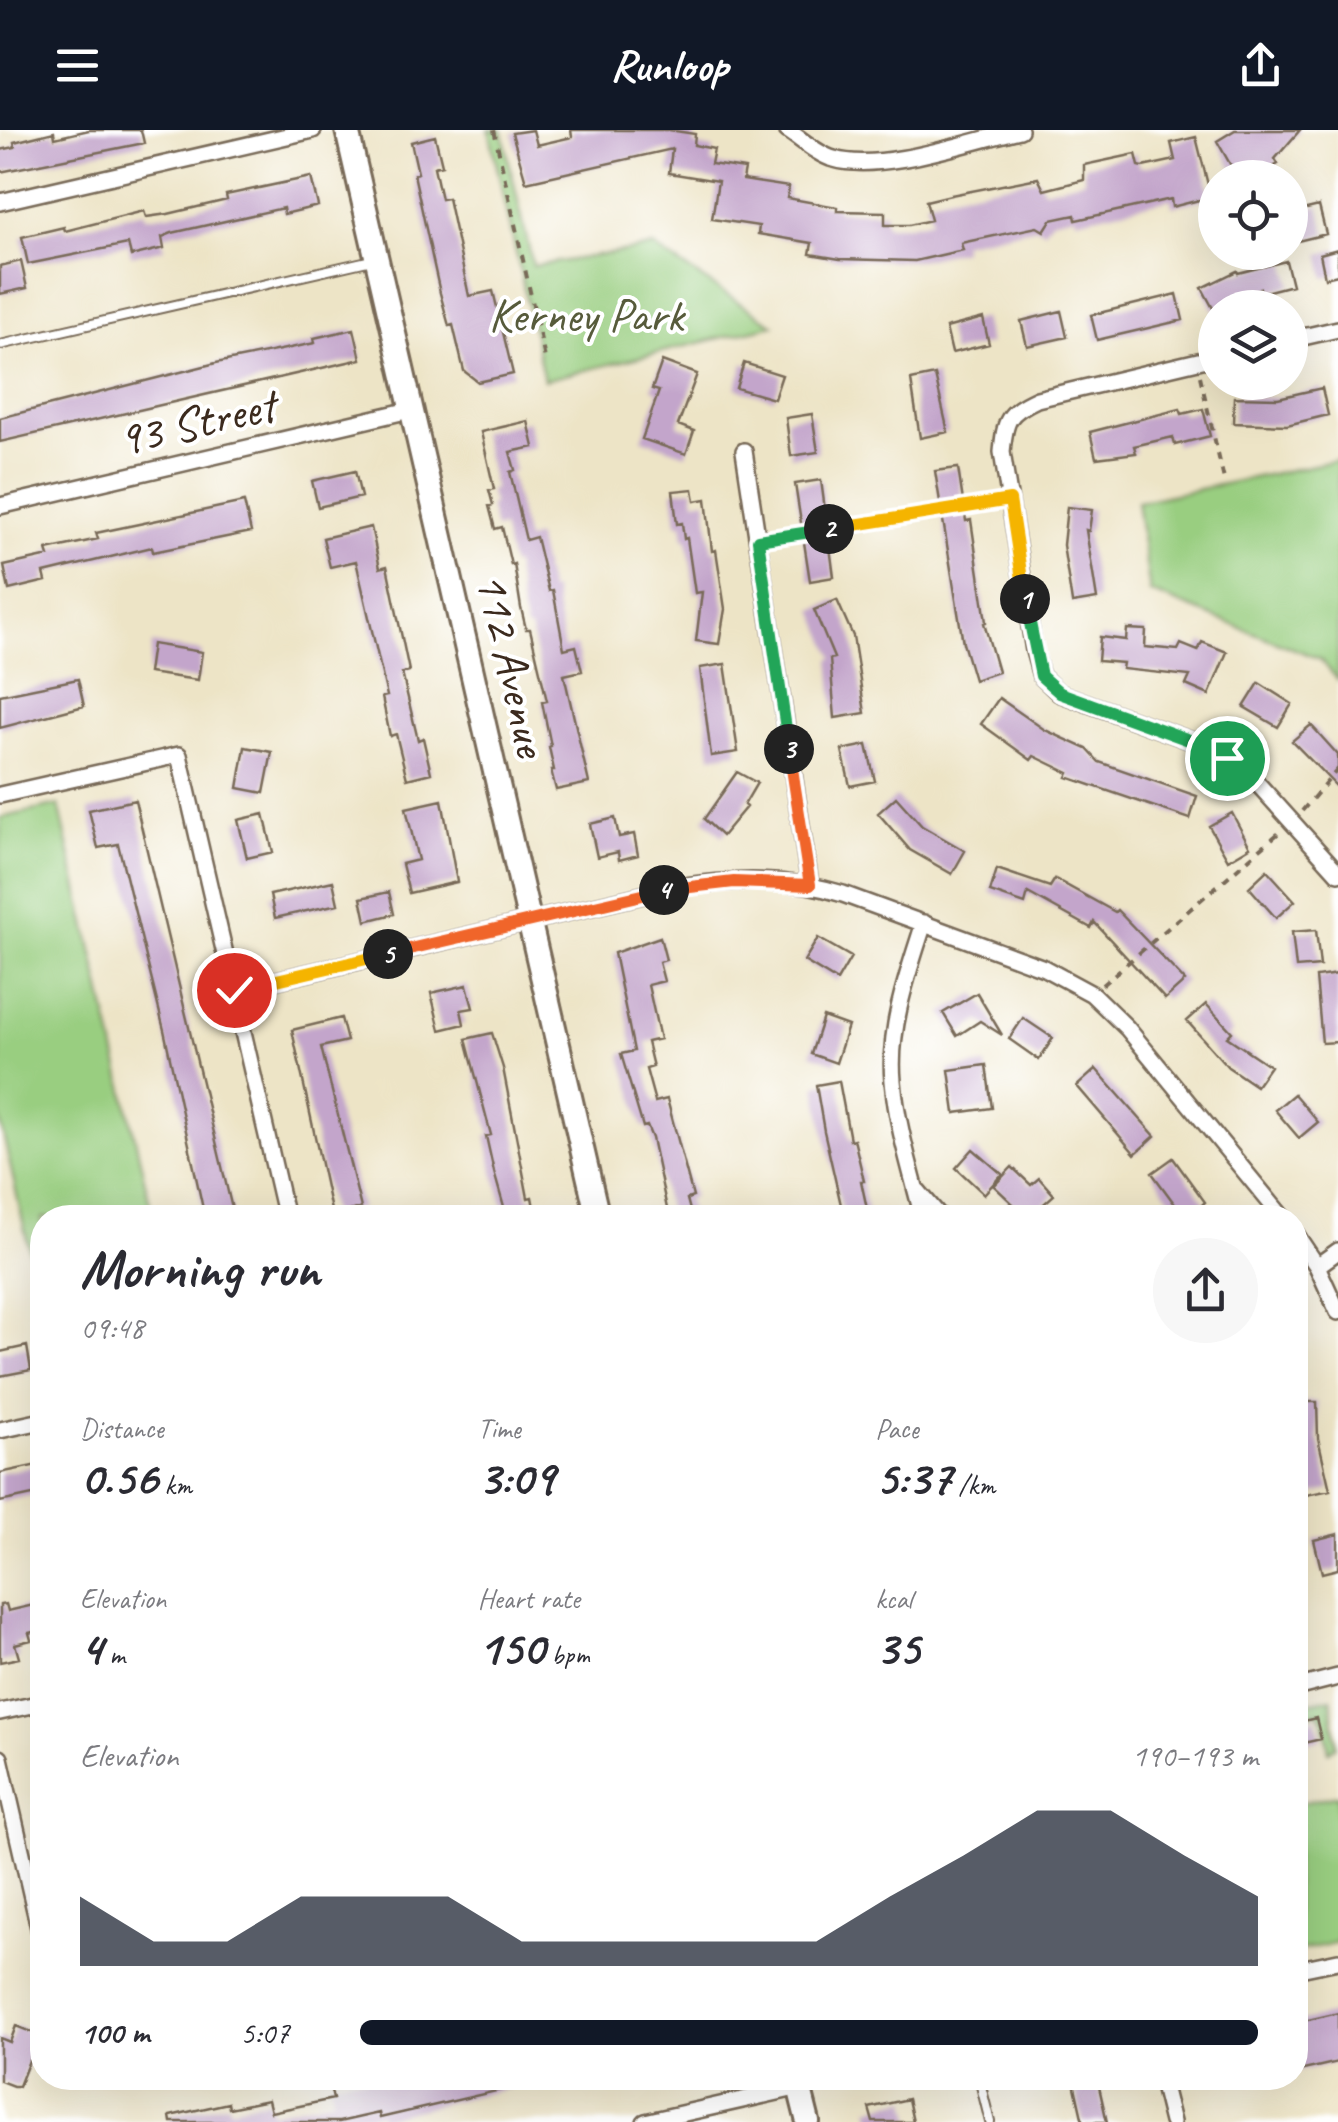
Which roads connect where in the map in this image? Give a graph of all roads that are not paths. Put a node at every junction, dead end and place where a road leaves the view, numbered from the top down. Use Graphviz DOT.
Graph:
graph roads {
  1 [pos="312,130"];
  2 [pos="346,130"];
  3 [pos="787,130"];
  4 [pos="1020,130"];
  5 [pos="957,137"];
  6 [pos="0,202"];
  7 [pos="376,260"];
  8 [pos="1338,329"];
  9 [pos="1308,336"];
  10 [pos="0,344"];
  11 [pos="1198,362"];
  12 [pos="410,410"];
  13 [pos="744,451"];
  14 [pos="0,506"];
  15 [pos="0,795"];
  16 [pos="1338,873"];
  17 [pos="810,885"];
  18 [pos="529,922"];
  19 [pos="924,923"];
  20 [pos="234,990"];
  21 [pos="916,1188"];
  22 [pos="283,1205"];
  23 [pos="595,1205"];
  24 [pos="920,1205"];
  25 [pos="930,1205"];
  26 [pos="1273,1205"];
  27 [pos="1338,1251"];
  28 [pos="1308,1252"];
  29 [pos="1317,1266"];
  30 [pos="1338,1312"];
  31 [pos="30,1424"];
  32 [pos="0,1430"];
  33 [pos="1338,1678"];
  34 [pos="1308,1685"];
  35 [pos="30,1706"];
  36 [pos="0,1712"];
  37 [pos="0,1758"];
  38 [pos="30,1889"];
  39 [pos="1338,1961"];
  40 [pos="1308,1967"];
  41 [pos="768,2090"];
  42 [pos="800,2090"];
  43 [pos="983,2090"];
  44 [pos="1164,2090"];
  45 [pos="646,2122"];
  46 [pos="808,2122"];
  47 [pos="990,2122"];
  48 [pos="1172,2122"];
  1 -- 6 [label="street"];
  2 -- 7 [label="street, 112 Avenue"];
  3 -- 5 [label="street"];
  4 -- 5 [label="street"];
  7 -- 10 [label="lane"];
  7 -- 12 [label="street, 112 Avenue"];
  8 -- 9 [label="street"];
  11 -- 16 [label="street"];
  12 -- 14 [label="street, 93 Street"];
  12 -- 18 [label="street, 112 Avenue"];
  13 -- 17 [label="street"];
  15 -- 20 [label="street"];
  17 -- 18 [label="street"];
  17 -- 19 [label="street"];
  18 -- 20 [label="street"];
  18 -- 23 [label="street, 112 Avenue"];
  19 -- 21 [label="street"];
  19 -- 26 [label="street"];
  20 -- 22 [label="street"];
  21 -- 24 [label="street"];
  21 -- 25 [label="street"];
  27 -- 29 [label="street"];
  28 -- 29 [label="street"];
  29 -- 30 [label="street"];
  31 -- 32 [label="street"];
  33 -- 34 [label="street"];
  35 -- 36 [label="street"];
  37 -- 38 [label="street"];
  39 -- 40 [label="street"];
  41 -- 45 [label="street"];
  42 -- 46 [label="street"];
  43 -- 47 [label="lane"];
  44 -- 48 [label="street"];
}
